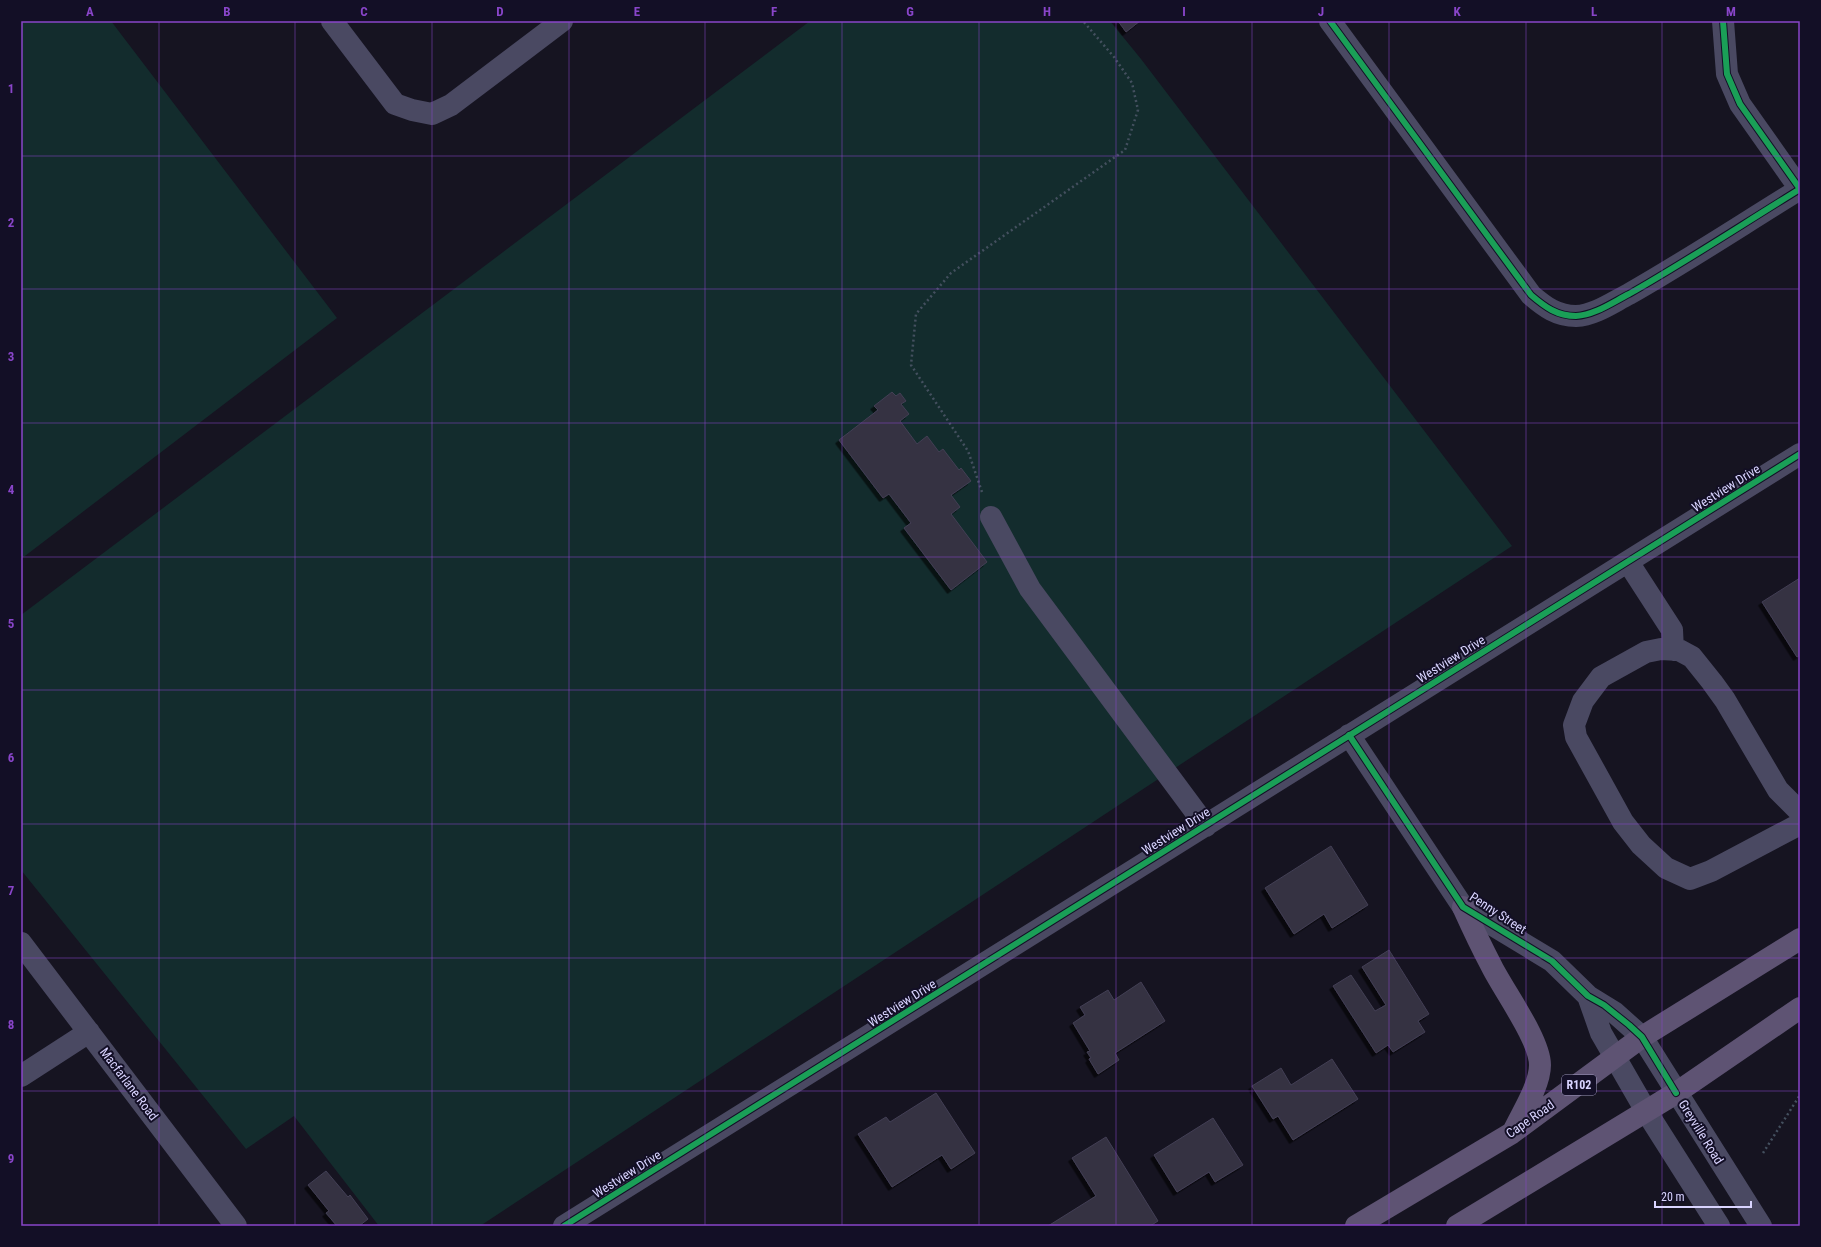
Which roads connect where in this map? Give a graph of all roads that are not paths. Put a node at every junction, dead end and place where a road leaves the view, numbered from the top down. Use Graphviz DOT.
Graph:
graph roads {
  1 [pos="332,21"];
  2 [pos="562,21"];
  3 [pos="1330,21"];
  4 [pos="1723,21"];
  5 [pos="1800,454"];
  6 [pos="991,517"];
  7 [pos="1628,562"];
  8 [pos="1673,650"];
  9 [pos="1349,735"];
  10 [pos="1800,812"];
  11 [pos="1800,824"];
  12 [pos="1206,826"];
  13 [pos="1463,907"];
  14 [pos="1800,939"];
  15 [pos="21,943"];
  16 [pos="1588,996"];
  17 [pos="1800,1008"];
  18 [pos="89,1032"];
  19 [pos="1642,1037"];
  20 [pos="1616,1058"];
  21 [pos="21,1076"];
  22 [pos="1676,1093"];
  23 [pos="1646,1111"];
  24 [pos="1512,1133"];
  25 [pos="236,1226"];
  26 [pos="564,1226"];
  27 [pos="1356,1226"];
  28 [pos="1457,1226"];
  29 [pos="1719,1226"];
  30 [pos="1761,1226"];
  1 -- 2 [label="street"];
  3 -- 4 [label="street"];
  5 -- 7 [label="street, Westview Drive"];
  6 -- 12 [label="street"];
  7 -- 8 [label="street"];
  7 -- 9 [label="street, Westview Drive"];
  8 -- 10 [label="street"];
  8 -- 11 [label="street"];
  9 -- 12 [label="street, Westview Drive"];
  9 -- 13 [label="street, Penny Street"];
  12 -- 26 [label="street, Westview Drive"];
  13 -- 16 [label="street, Penny Street"];
  13 -- 24 [label="main road"];
  14 -- 19 [label="main road, Cape Road / R102"];
  15 -- 18 [label="street, Macfarlane Road"];
  16 -- 19 [label="street, Penny Street"];
  16 -- 20 [label="street, Penny Street"];
  17 -- 22 [label="main road"];
  18 -- 21 [label="street"];
  18 -- 25 [label="street, Macfarlane Road"];
  19 -- 20 [label="main road, Cape Road / R102"];
  19 -- 22 [label="street, Greyville Road"];
  20 -- 23 [label="street"];
  20 -- 24 [label="main road, Cape Road / R102"];
  22 -- 23 [label="main road"];
  22 -- 30 [label="street, Greyville Road"];
  23 -- 28 [label="main road"];
  23 -- 29 [label="street"];
  24 -- 27 [label="main road, Cape Road / R102"];
}
